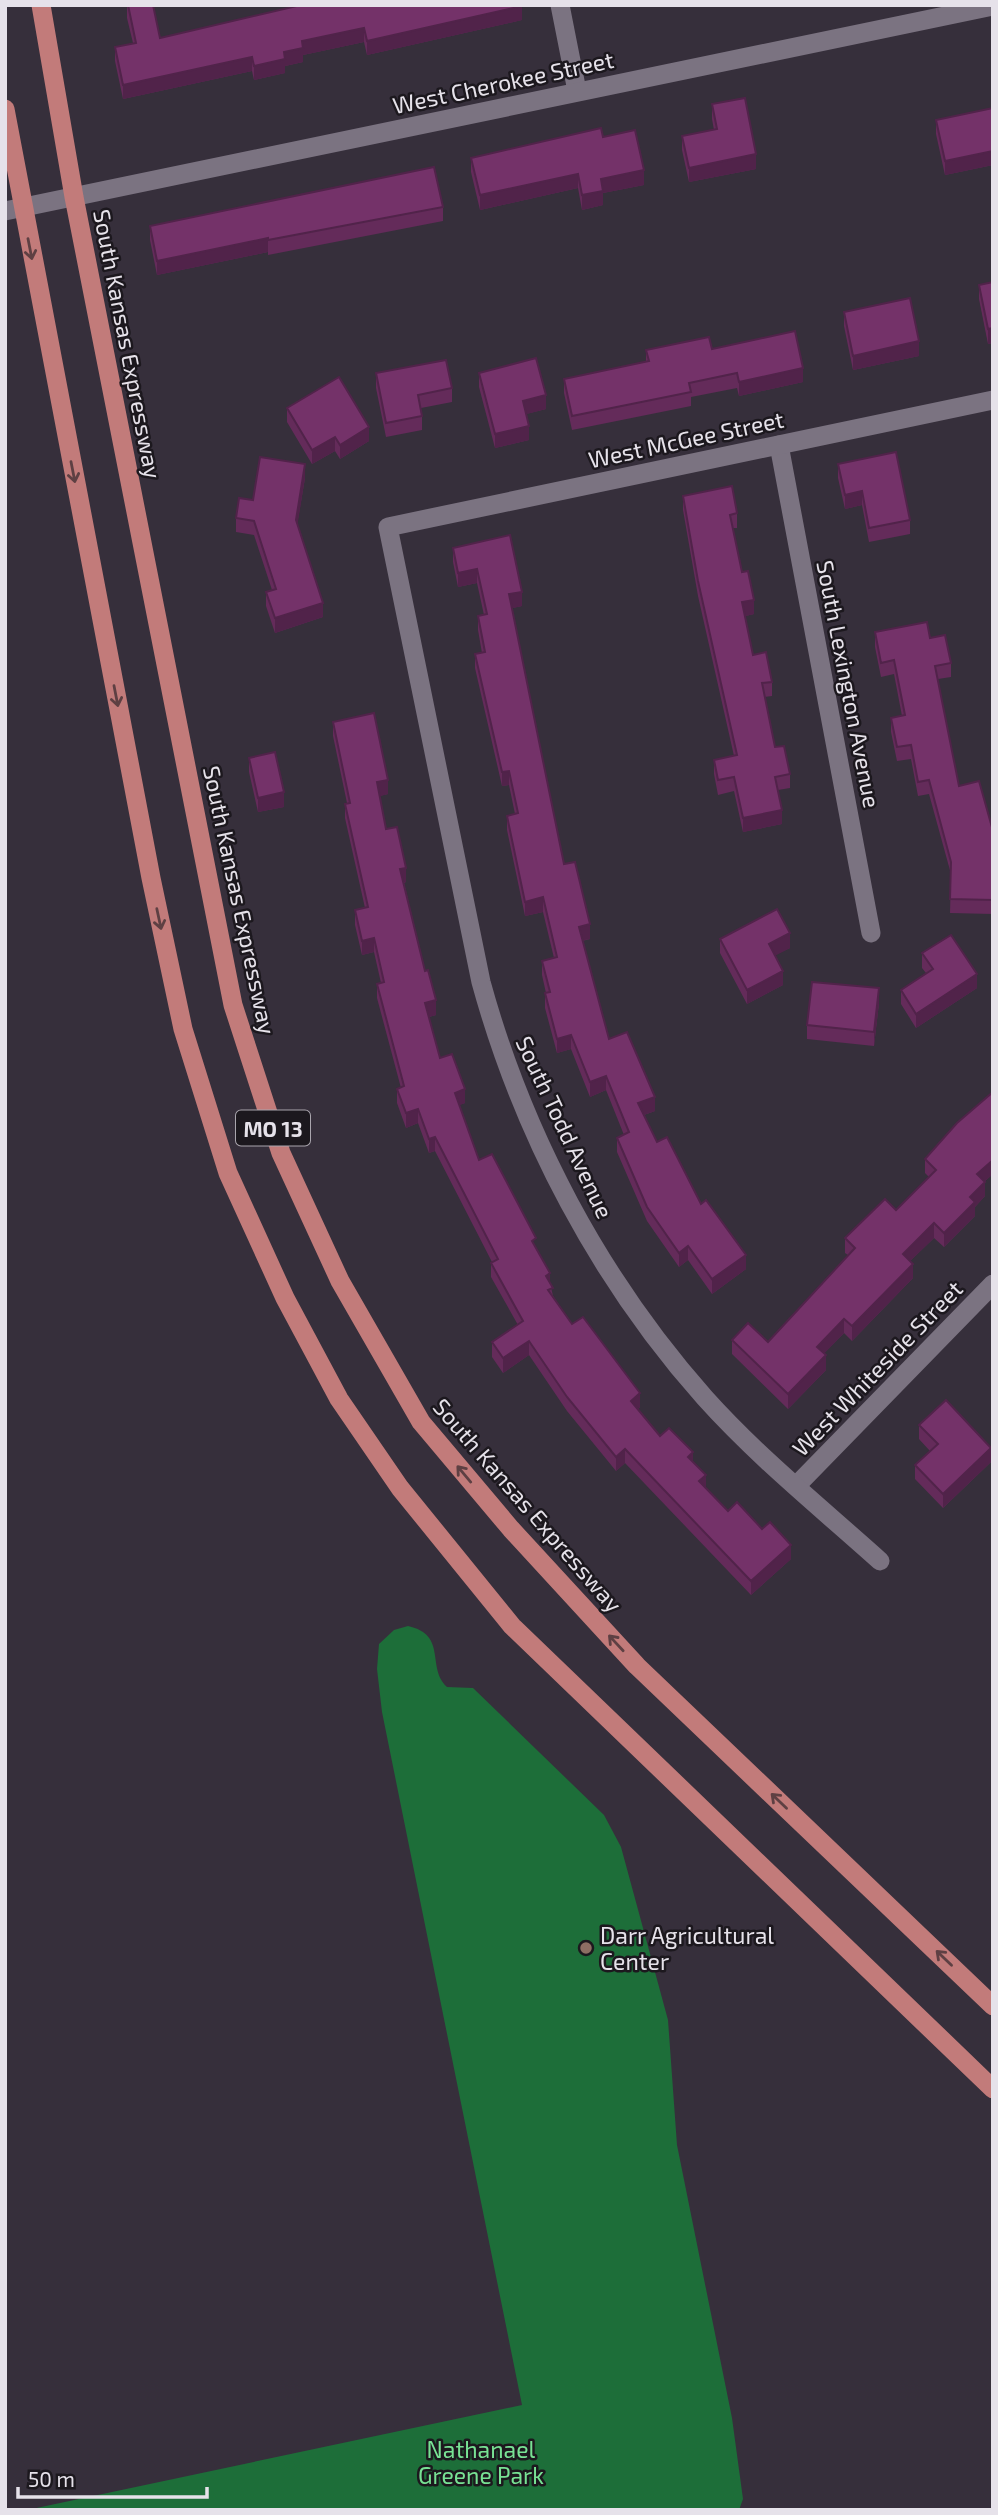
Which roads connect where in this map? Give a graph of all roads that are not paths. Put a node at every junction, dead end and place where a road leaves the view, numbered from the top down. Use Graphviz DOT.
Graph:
graph roads {
  1 [pos="41,5"];
  2 [pos="560,5"];
  3 [pos="993,6"];
  4 [pos="577,91"];
  5 [pos="5,109"];
  6 [pos="74,197"];
  7 [pos="14,209"];
  8 [pos="993,400"];
  9 [pos="779,445"];
  10 [pos="388,527"];
  11 [pos="871,933"];
  12 [pos="993,1284"];
  13 [pos="796,1486"];
  14 [pos="880,1561"];
  15 [pos="993,2006"];
  16 [pos="993,2089"];
  1 -- 6 [label="main road, South Kansas Expressway / MO 13"];
  2 -- 4 [label="street"];
  3 -- 4 [label="street, West Cherokee Street"];
  4 -- 6 [label="street, West Cherokee Street"];
  5 -- 7 [label="main road, MO 13"];
  6 -- 7 [label="street, West Cherokee Street"];
  15 -- 6 [label="main road, South Kansas Expressway / MO 13, one-way"];
  7 -- 16 [label="main road, MO 13, one-way"];
  8 -- 9 [label="street, West McGee Street"];
  9 -- 10 [label="street, West McGee Street"];
  9 -- 11 [label="street, South Lexington Avenue"];
  10 -- 13 [label="street, South Todd Avenue"];
  12 -- 13 [label="street, West Whiteside Street"];
  13 -- 14 [label="street, South Todd Avenue"];
}
